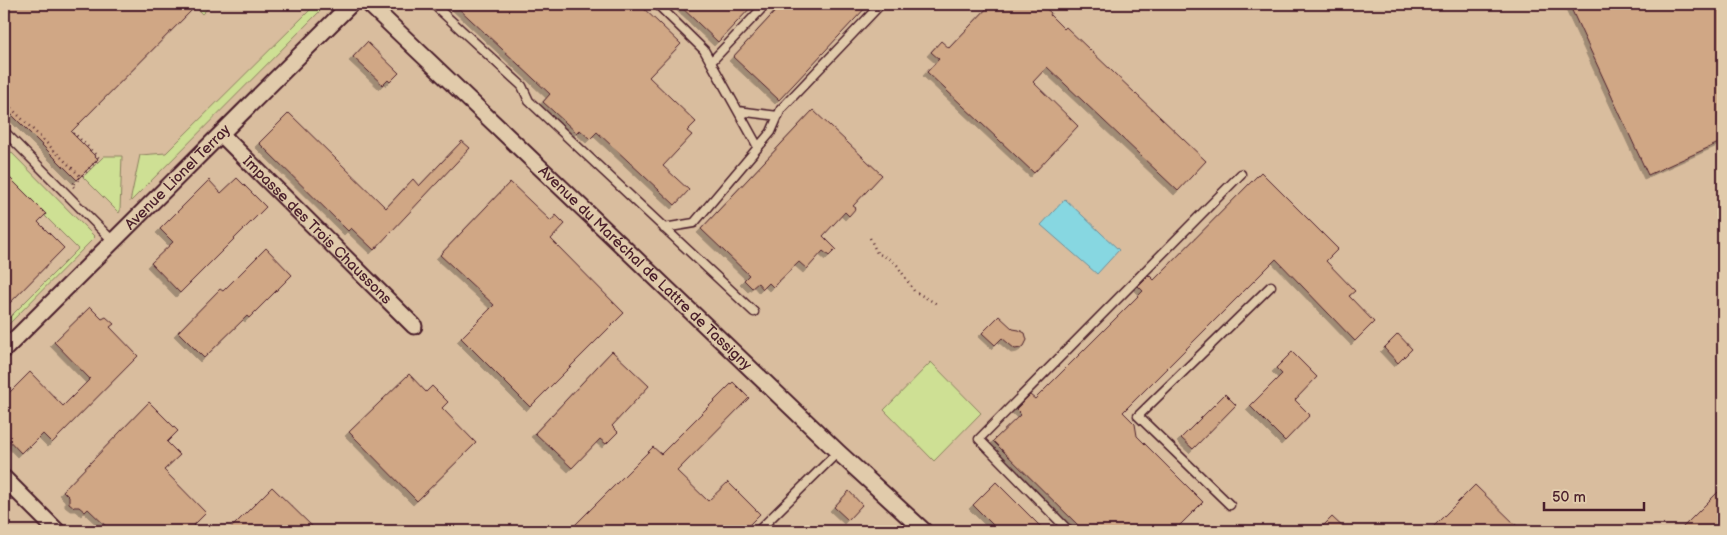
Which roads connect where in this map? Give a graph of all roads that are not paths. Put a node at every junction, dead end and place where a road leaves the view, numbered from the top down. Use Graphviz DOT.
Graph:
graph roads {
  1 [pos="351,4"];
  2 [pos="369,4"];
  3 [pos="433,4"];
  4 [pos="656,4"];
  5 [pos="766,4"];
  6 [pos="881,4"];
  7 [pos="711,62"];
  8 [pos="738,111"];
  9 [pos="778,116"];
  10 [pos="4,132"];
  11 [pos="221,134"];
  12 [pos="758,147"];
  13 [pos="1241,174"];
  14 [pos="664,228"];
  15 [pos="114,241"];
  16 [pos="1271,286"];
  17 [pos="754,312"];
  18 [pos="414,326"];
  19 [pos="4,350"];
  20 [pos="838,452"];
  21 [pos="4,478"];
  22 [pos="1230,505"];
  23 [pos="57,531"];
  24 [pos="758,531"];
  25 [pos="924,531"];
  26 [pos="1069,531"];
  1 -- 11 [label="street, Avenue Lionel Terray"];
  2 -- 20 [label="street, Avenue du Maréchal de Lattre de Tassigny"];
  3 -- 14 [label="lane"];
  4 -- 7 [label="lane"];
  5 -- 7 [label="lane"];
  6 -- 9 [label="lane"];
  7 -- 8 [label="lane"];
  8 -- 9 [label="lane"];
  8 -- 12 [label="lane"];
  9 -- 12 [label="lane"];
  10 -- 15 [label="lane"];
  11 -- 15 [label="street, Avenue Lionel Terray"];
  11 -- 18 [label="street, Impasse des Trois Chaussons"];
  12 -- 14 [label="lane"];
  13 -- 26 [label="lane"];
  14 -- 17 [label="lane"];
  15 -- 19 [label="street, Avenue Lionel Terray"];
  16 -- 22 [label="lane"];
  20 -- 24 [label="lane"];
  20 -- 25 [label="street, Avenue du Maréchal de Lattre de Tassigny"];
  21 -- 23 [label="street"];
}
